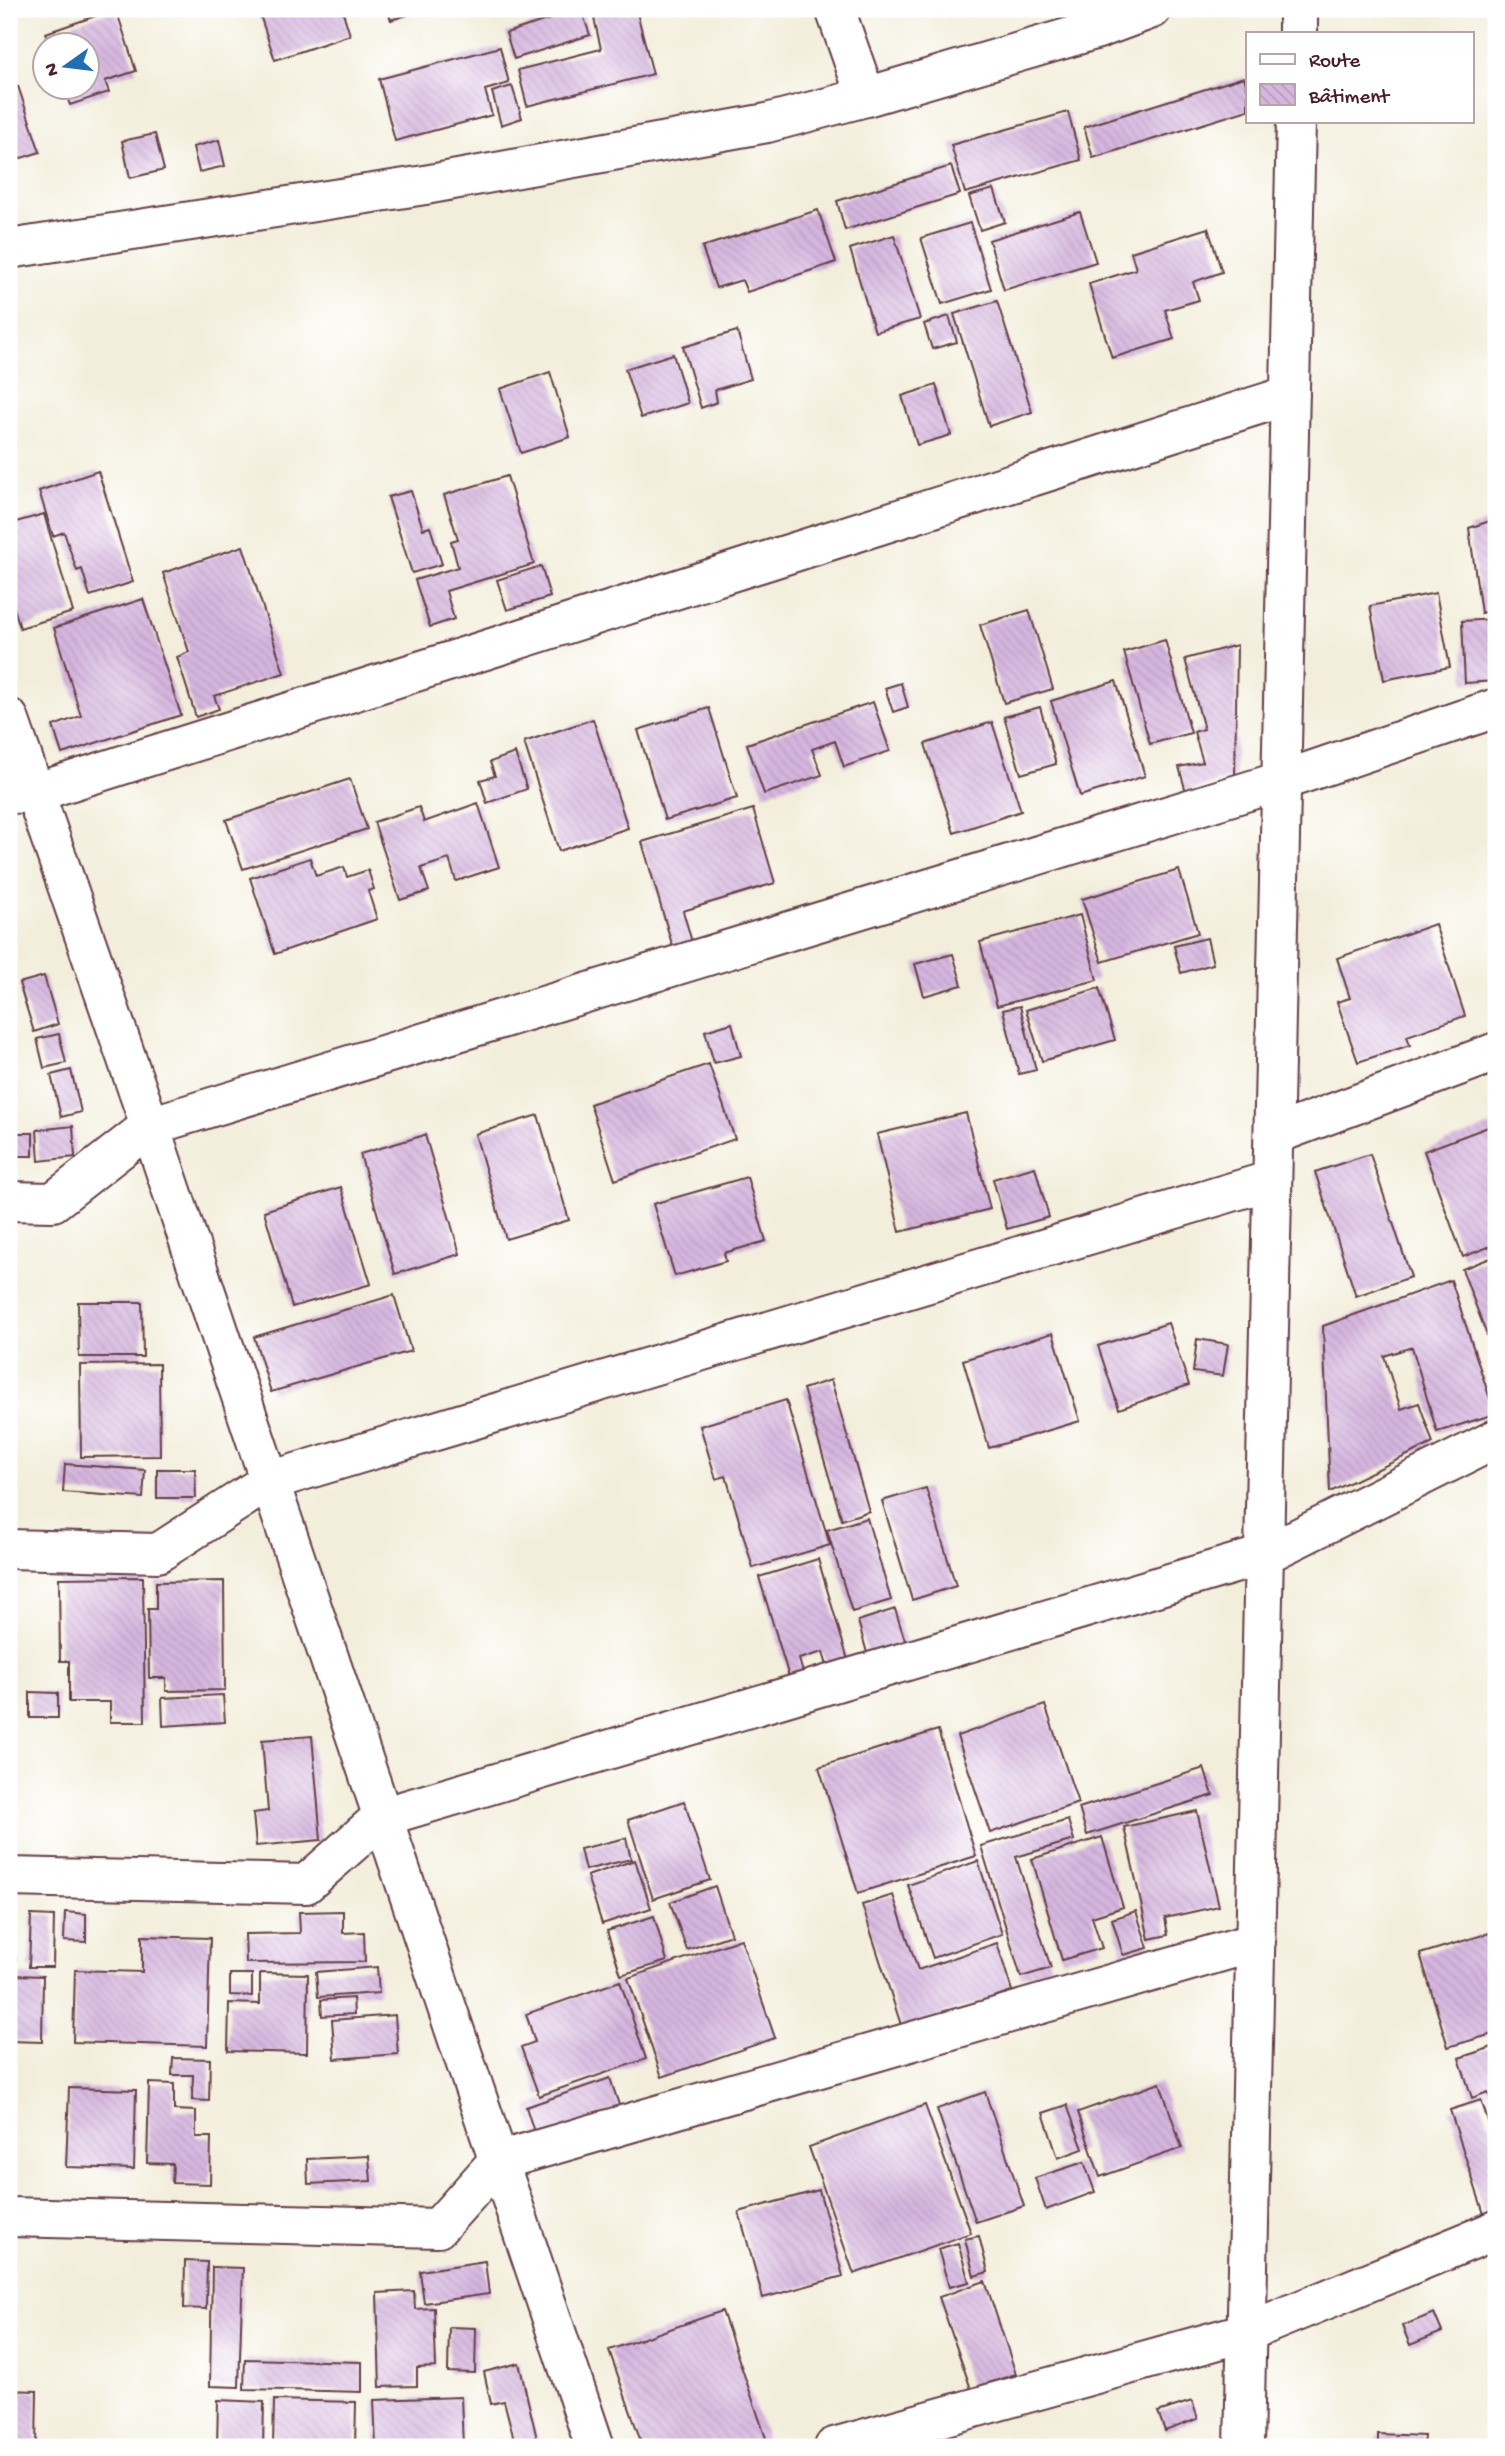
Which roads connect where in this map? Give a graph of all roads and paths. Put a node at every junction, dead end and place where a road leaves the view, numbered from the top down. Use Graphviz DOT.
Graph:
graph roads {
  1 [pos="835,9"];
  2 [pos="1152,9"];
  3 [pos="1298,9"];
  4 [pos="1297,32"];
  5 [pos="866,97"];
  6 [pos="1296,122"];
  7 [pos="9,249"];
  8 [pos="1290,395"];
  9 [pos="1496,708"];
  10 [pos="9,718"];
  11 [pos="1281,781"];
  12 [pos="21,794"];
  13 [pos="1496,1052"];
  14 [pos="150,1126"];
  15 [pos="1274,1135"];
  16 [pos="1272,1180"];
  17 [pos="9,1201"];
  18 [pos="1496,1439"];
  19 [pos="269,1481"];
  20 [pos="9,1549"];
  21 [pos="1264,1555"];
  22 [pos="382,1817"];
  23 [pos="9,1877"];
  24 [pos="1256,1942"];
  25 [pos="498,2161"];
  26 [pos="9,2217"];
  27 [pos="1496,2230"];
  28 [pos="1247,2332"];
  29 [pos="595,2447"];
  30 [pos="834,2447"];
  31 [pos="1244,2447"];
  1 -- 5 [label="street"];
  2 -- 5 [label="street"];
  3 -- 4 [label="street"];
  5 -- 7 [label="street"];
  6 -- 8 [label="street"];
  8 -- 11 [label="street"];
  8 -- 12 [label="street"];
  9 -- 11 [label="street"];
  10 -- 12 [label="street"];
  11 -- 14 [label="street"];
  11 -- 15 [label="street"];
  12 -- 14 [label="street"];
  13 -- 15 [label="street"];
  14 -- 17 [label="street"];
  14 -- 19 [label="street"];
  15 -- 16 [label="street"];
  16 -- 19 [label="street"];
  16 -- 21 [label="street"];
  18 -- 21 [label="street"];
  19 -- 20 [label="street"];
  19 -- 22 [label="street"];
  21 -- 22 [label="street"];
  21 -- 24 [label="street"];
  22 -- 23 [label="street"];
  22 -- 25 [label="street"];
  24 -- 25 [label="street"];
  24 -- 28 [label="street"];
  25 -- 26 [label="street"];
  25 -- 29 [label="street"];
  27 -- 28 [label="street"];
  28 -- 30 [label="street"];
  28 -- 31 [label="street"];
}
